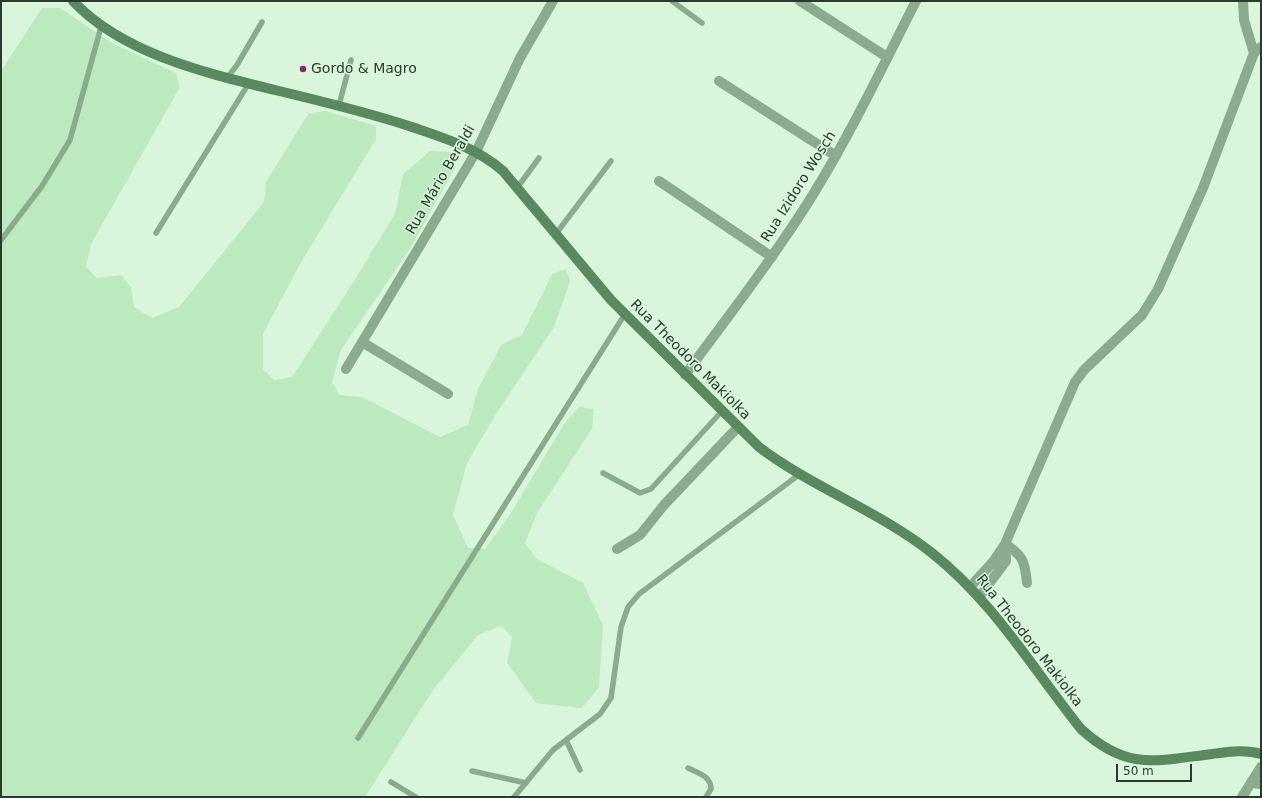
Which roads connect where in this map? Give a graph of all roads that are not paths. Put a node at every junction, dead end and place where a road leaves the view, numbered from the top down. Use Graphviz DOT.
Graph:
graph roads {
  1 [pos="73,1"];
  2 [pos="553,1"];
  3 [pos="672,1"];
  4 [pos="800,1"];
  5 [pos="916,1"];
  6 [pos="1243,1"];
  7 [pos="262,22"];
  8 [pos="702,23"];
  9 [pos="101,27"];
  10 [pos="1257,50"];
  11 [pos="887,58"];
  12 [pos="351,60"];
  13 [pos="227,78"];
  14 [pos="719,81"];
  15 [pos="249,83"];
  16 [pos="338,105"];
  17 [pos="476,152"];
  18 [pos="836,156"];
  19 [pos="539,158"];
  20 [pos="611,161"];
  21 [pos="659,182"];
  22 [pos="517,188"];
  23 [pos="156,233"];
  24 [pos="555,235"];
  25 [pos="1,240"];
  26 [pos="772,257"];
  27 [pos="625,314"];
  28 [pos="362,342"];
  29 [pos="346,369"];
  30 [pos="685,375"];
  31 [pos="448,394"];
  32 [pos="722,411"];
  33 [pos="738,427"];
  34 [pos="603,473"];
  35 [pos="800,474"];
  36 [pos="1005,544"];
  37 [pos="616,549"];
  38 [pos="1027,583"];
  39 [pos="970,587"];
  40 [pos="979,597"];
  41 [pos="358,738"];
  42 [pos="566,740"];
  43 [pos="1261,754"];
  44 [pos="1261,767"];
  45 [pos="688,768"];
  46 [pos="580,770"];
  47 [pos="472,771"];
  48 [pos="391,782"];
  49 [pos="526,783"];
  50 [pos="1256,784"];
  51 [pos="416,797"];
  52 [pos="514,797"];
  53 [pos="706,797"];
  54 [pos="1242,797"];
  1 -- 9 [label="main road, Rua Theodoro Makiolka"];
  2 -- 17 [label="street, Rua Mário Beraldi"];
  3 -- 8 [label="lane"];
  4 -- 11 [label="street"];
  5 -- 11 [label="street, Rua Izidoro Wosch"];
  6 -- 10 [label="street"];
  7 -- 13 [label="lane"];
  9 -- 13 [label="main road, Rua Theodoro Makiolka"];
  9 -- 25 [label="lane"];
  10 -- 36 [label="street"];
  11 -- 18 [label="street, Rua Izidoro Wosch"];
  12 -- 16 [label="lane"];
  13 -- 15 [label="main road, Rua Theodoro Makiolka"];
  14 -- 18 [label="street"];
  15 -- 16 [label="main road, Rua Theodoro Makiolka"];
  15 -- 23 [label="lane"];
  16 -- 17 [label="main road, Rua Theodoro Makiolka"];
  17 -- 22 [label="main road, Rua Theodoro Makiolka"];
  17 -- 28 [label="street, Rua Mário Beraldi"];
  18 -- 26 [label="street, Rua Izidoro Wosch"];
  19 -- 22 [label="lane"];
  20 -- 24 [label="lane"];
  21 -- 26 [label="street"];
  22 -- 24 [label="main road, Rua Theodoro Makiolka"];
  24 -- 27 [label="main road, Rua Theodoro Makiolka"];
  26 -- 30 [label="street, Rua Izidoro Wosch"];
  27 -- 30 [label="main road, Rua Theodoro Makiolka"];
  27 -- 41 [label="lane"];
  28 -- 29 [label="street, Rua Mário Beraldi"];
  28 -- 31 [label="street"];
  30 -- 32 [label="main road, Rua Theodoro Makiolka"];
  32 -- 33 [label="main road, Rua Theodoro Makiolka"];
  32 -- 34 [label="lane"];
  33 -- 35 [label="main road, Rua Theodoro Makiolka"];
  33 -- 37 [label="street"];
  35 -- 39 [label="main road, Rua Theodoro Makiolka"];
  35 -- 42 [label="lane"];
  36 -- 38 [label="street"];
  36 -- 39 [label="street"];
  36 -- 40 [label="street"];
  39 -- 40 [label="main road, Rua Theodoro Makiolka"];
  40 -- 43 [label="main road, Rua Theodoro Makiolka"];
  42 -- 46 [label="lane"];
  42 -- 49 [label="lane"];
  44 -- 50 [label="street"];
  45 -- 53 [label="lane"];
  47 -- 49 [label="lane"];
  48 -- 51 [label="lane"];
  49 -- 52 [label="lane"];
  50 -- 54 [label="street"];
}
